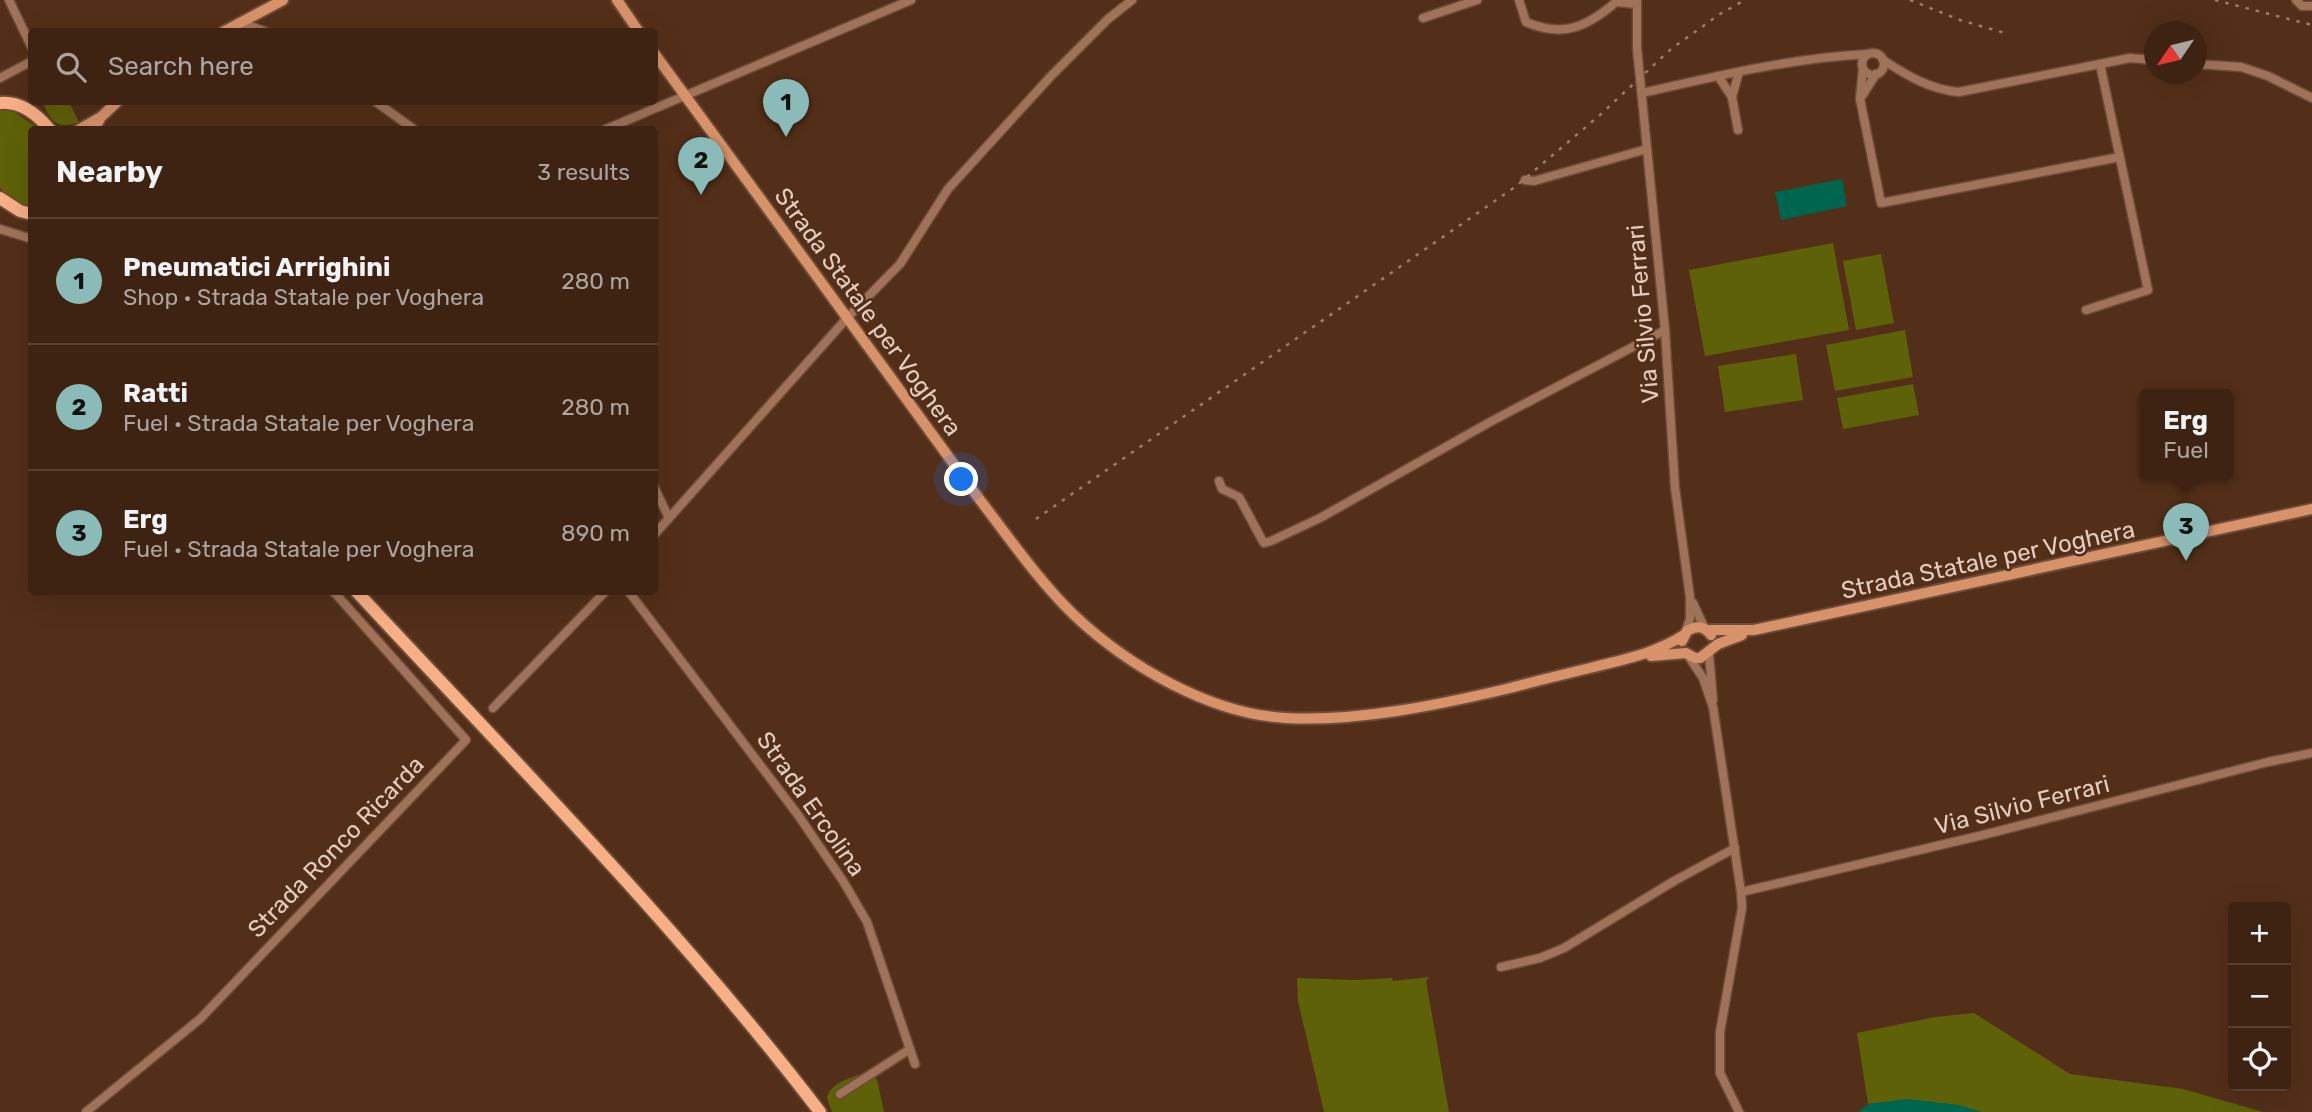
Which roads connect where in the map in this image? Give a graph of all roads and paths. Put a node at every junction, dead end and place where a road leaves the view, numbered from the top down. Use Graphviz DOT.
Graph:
graph roads {
  1 [pos="9,0"];
  2 [pos="283,0"];
  3 [pos="617,0"];
  4 [pos="911,0"];
  5 [pos="1132,0"];
  6 [pos="1476,0"];
  7 [pos="1519,0"];
  8 [pos="2296,0"];
  9 [pos="1637,2"];
  10 [pos="2312,6"];
  11 [pos="1423,18"];
  12 [pos="240,22"];
  13 [pos="230,28"];
  14 [pos="256,28"];
  15 [pos="636,28"];
  16 [pos="28,40"];
  17 [pos="1868,54"];
  18 [pos="1839,55"];
  19 [pos="658,58"];
  20 [pos="2144,59"];
  21 [pos="1883,60"];
  22 [pos="28,63"];
  23 [pos="2100,64"];
  24 [pos="2207,65"];
  25 [pos="1863,68"];
  26 [pos="1739,72"];
  27 [pos="1879,72"];
  28 [pos="1718,76"];
  29 [pos="1907,76"];
  30 [pos="0,78"];
  31 [pos="1642,93"];
  32 [pos="686,96"];
  33 [pos="1732,97"];
  34 [pos="2312,98"];
  35 [pos="1860,99"];
  36 [pos="0,103"];
  37 [pos="114,105"];
  38 [pos="380,105"];
  39 [pos="31,106"];
  40 [pos="101,117"];
  41 [pos="48,126"];
  42 [pos="85,126"];
  43 [pos="96,126"];
  44 [pos="409,126"];
  45 [pos="614,126"];
  46 [pos="1738,130"];
  47 [pos="1647,149"];
  48 [pos="2120,157"];
  49 [pos="1525,180"];
  50 [pos="0,198"];
  51 [pos="28,213"];
  52 [pos="0,229"];
  53 [pos="28,238"];
  54 [pos="2086,310"];
  55 [pos="847,318"];
  56 [pos="1665,330"];
  57 [pos="1219,481"];
  58 [pos="658,495"];
  59 [pos="2312,509"];
  60 [pos="669,518"];
  61 [pos="658,530"];
  62 [pos="337,595"];
  63 [pos="360,595"];
  64 [pos="603,595"];
  65 [pos="631,595"];
  66 [pos="1690,597"];
  67 [pos="1706,630"];
  68 [pos="1755,630"];
  69 [pos="1684,634"];
  70 [pos="1711,650"];
  71 [pos="1687,654"];
  72 [pos="1638,656"];
  73 [pos="1713,707"];
  74 [pos="493,708"];
  75 [pos="2312,753"];
  76 [pos="1735,848"];
  77 [pos="1741,892"];
  78 [pos="1501,967"];
  79 [pos="910,1049"];
  80 [pos="915,1063"];
  81 [pos="840,1094"];
  82 [pos="86,1112"];
  83 [pos="820,1112"];
  84 [pos="1739,1112"];
  1 -- 16 [label="street"];
  2 -- 12 [label="main road"];
  3 -- 15 [label="main road"];
  4 -- 32 [label="street"];
  5 -- 55 [label="street"];
  6 -- 11 [label="street"];
  7 -- 9 [label="street"];
  8 -- 10 [label="street"];
  9 -- 31 [label="street, Via Silvio Ferrari"];
  12 -- 13 [label="main road"];
  12 -- 14 [label="street"];
  17 -- 18 [label="street"];
  17 -- 21 [label="street"];
  17 -- 25 [label="street"];
  18 -- 25 [label="street"];
  18 -- 26 [label="street"];
  19 -- 32 [label="main road, Strada Statale per Voghera"];
  20 -- 23 [label="street"];
  21 -- 27 [label="street"];
  21 -- 29 [label="street"];
  22 -- 30 [label="street"];
  23 -- 29 [label="street"];
  23 -- 48 [label="street"];
  24 -- 34 [label="street"];
  25 -- 27 [label="street"];
  25 -- 35 [label="street"];
  26 -- 28 [label="street"];
  26 -- 33 [label="street"];
  27 -- 29 [label="street"];
  27 -- 35 [label="street"];
  28 -- 31 [label="street"];
  28 -- 33 [label="street"];
  31 -- 47 [label="street, Via Silvio Ferrari"];
  32 -- 45 [label="street"];
  32 -- 55 [label="main road, Strada Statale per Voghera"];
  33 -- 46 [label="street"];
  35 -- 48 [label="street"];
  36 -- 39 [label="main road"];
  37 -- 40 [label="main road"];
  38 -- 44 [label="street"];
  39 -- 41 [label="main road"];
  40 -- 42 [label="main road"];
  40 -- 43 [label="main road"];
  47 -- 49 [label="street"];
  47 -- 56 [label="street, Via Silvio Ferrari"];
  48 -- 54 [label="street"];
  50 -- 51 [label="main road"];
  52 -- 53 [label="street"];
  55 -- 60 [label="street"];
  55 -- 72 [label="main road, Strada Statale per Voghera"];
  56 -- 57 [label="street"];
  56 -- 66 [label="street, Via Silvio Ferrari"];
  58 -- 60 [label="street"];
  59 -- 68 [label="main road, Strada Statale per Voghera"];
  60 -- 61 [label="street"];
  62 -- 82 [label="street, Strada Ronco Ricarda"];
  63 -- 83 [label="main road"];
  64 -- 74 [label="street"];
  65 -- 79 [label="street, Strada Ercolina"];
  66 -- 67 [label="street, Via Silvio Ferrari"];
  66 -- 69 [label="street, Via Silvio Ferrari"];
  67 -- 68 [label="main road, Strada Statale per Voghera"];
  67 -- 69 [label="main road, Strada Statale per Voghera"];
  67 -- 70 [label="main road"];
  68 -- 70 [label="main road, Strada Statale per Voghera"];
  69 -- 71 [label="main road"];
  69 -- 72 [label="main road, Strada Statale per Voghera"];
  70 -- 71 [label="main road, Strada Statale per Voghera"];
  70 -- 73 [label="street"];
  71 -- 72 [label="main road, Strada Statale per Voghera"];
  71 -- 73 [label="street"];
  73 -- 76 [label="street"];
  75 -- 77 [label="street, Via Silvio Ferrari"];
  76 -- 77 [label="street"];
  76 -- 78 [label="street"];
  77 -- 84 [label="street"];
  79 -- 80 [label="street, Strada Ercolina"];
  79 -- 81 [label="street"];
}
